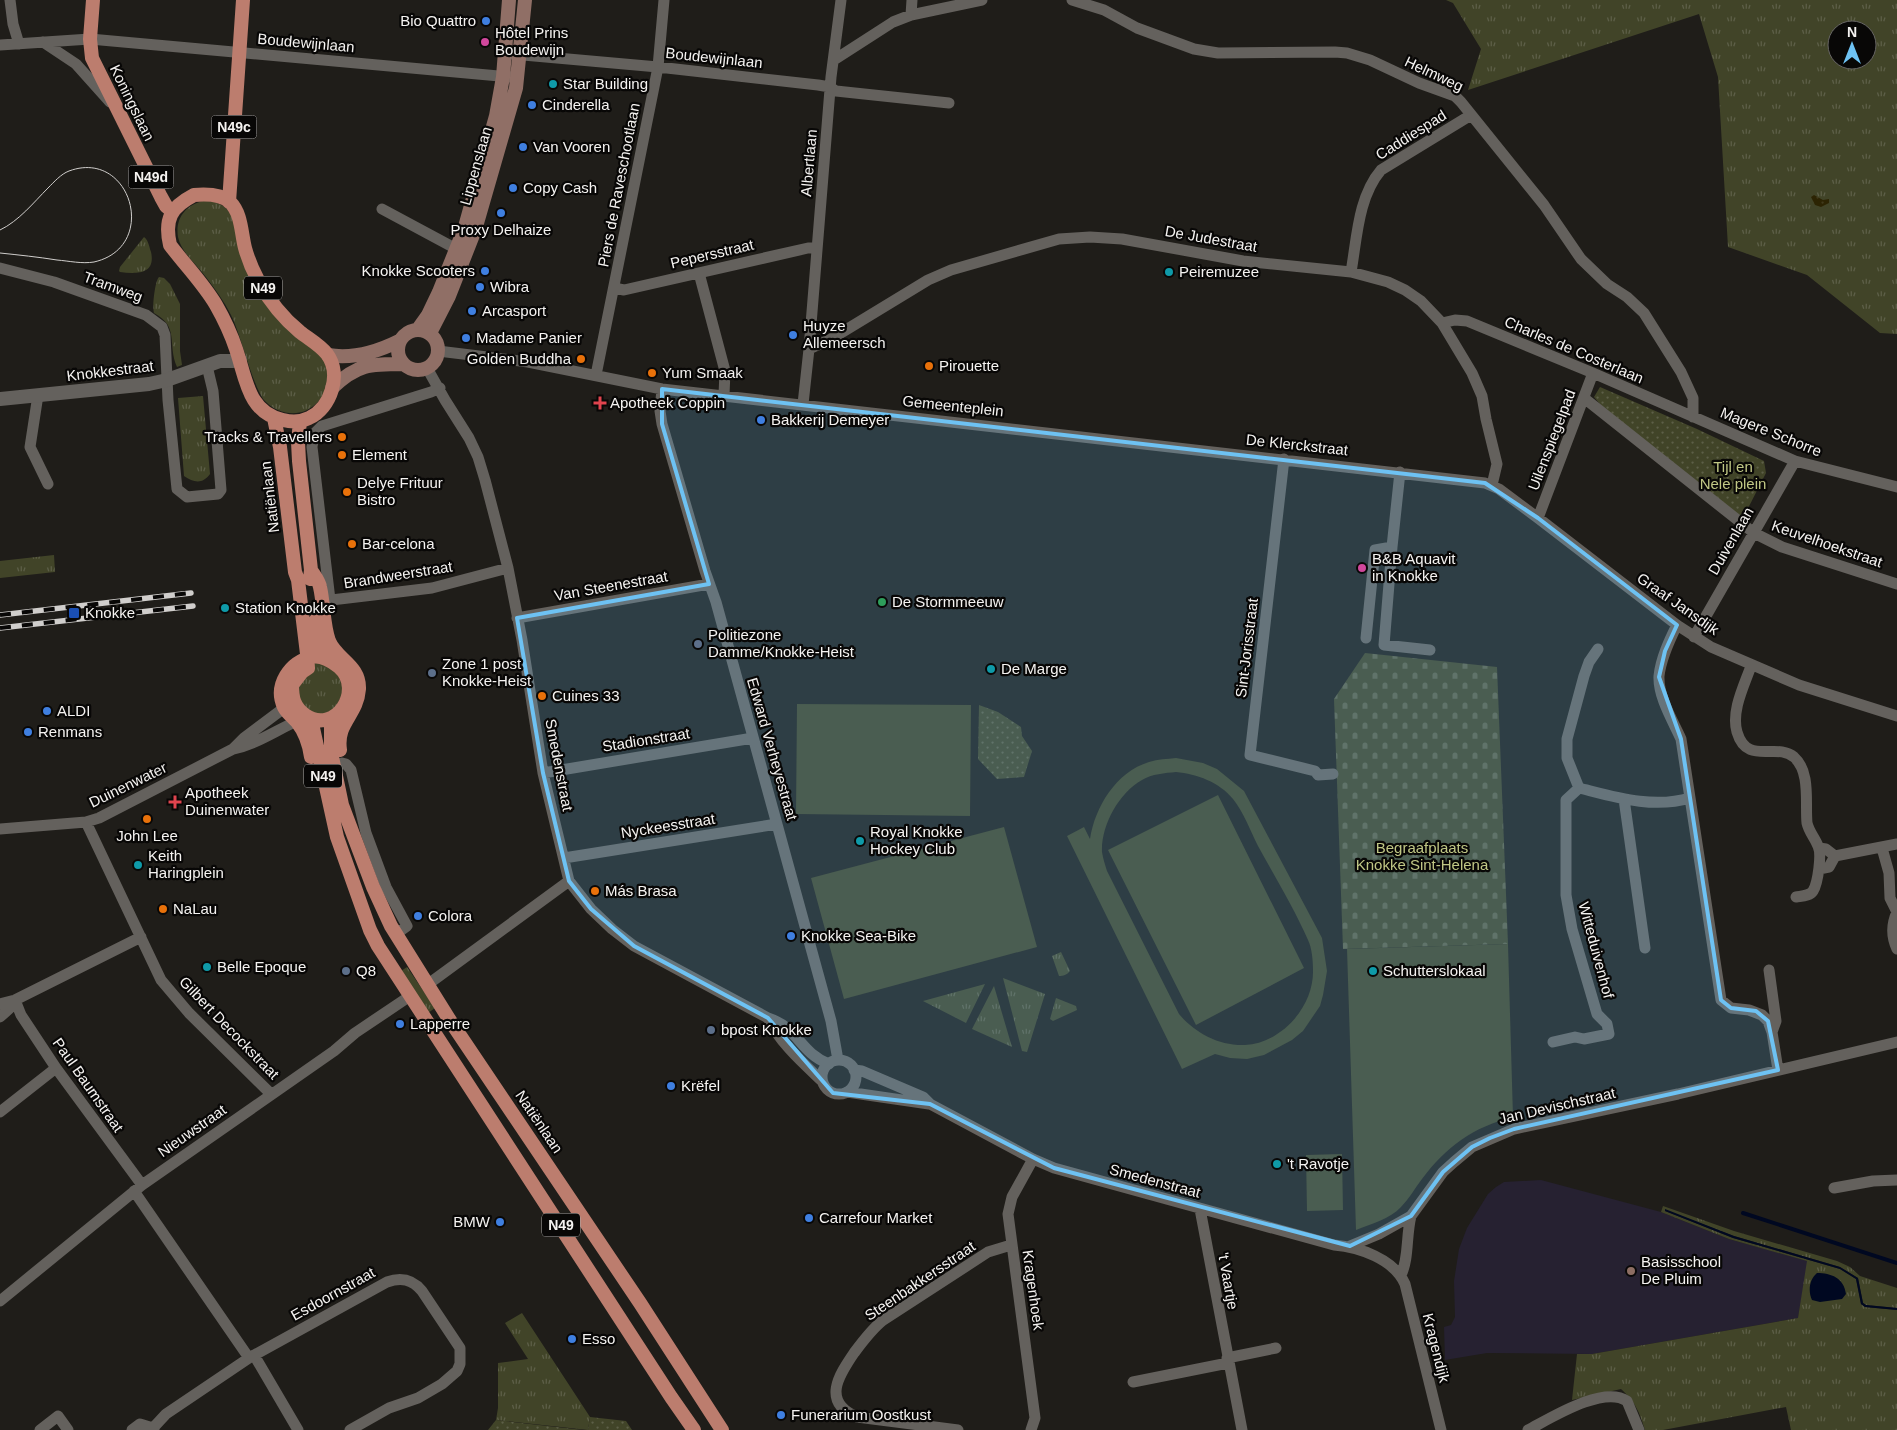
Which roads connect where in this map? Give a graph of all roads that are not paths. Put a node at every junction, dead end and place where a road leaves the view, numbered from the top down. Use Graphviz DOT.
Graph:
graph roads {
  1 [pos="10,0"];
  2 [pos="93,0"];
  3 [pos="243,0"];
  4 [pos="509,0"];
  5 [pos="525,0"];
  6 [pos="664,0"];
  7 [pos="841,0"];
  8 [pos="912,0"];
  9 [pos="982,0"];
  10 [pos="1072,0"];
  11 [pos="910,15"];
  12 [pos="90,39"];
  13 [pos="43,42"];
  14 [pos="19,44"];
  15 [pos="0,45"];
  16 [pos="238,52"];
  17 [pos="504,53"];
  18 [pos="520,55"];
  19 [pos="834,60"];
  20 [pos="658,67"];
  21 [pos="503,77"];
  22 [pos="518,78"];
  23 [pos="830,87"];
  24 [pos="949,103"];
  25 [pos="116,110"];
  26 [pos="1471,115"];
  27 [pos="230,202"];
  28 [pos="382,209"];
  29 [pos="172,211"];
  30 [pos="816,248"];
  31 [pos="460,252"];
  32 [pos="0,268"];
  33 [pos="699,272"];
  34 [pos="1351,272"];
  35 [pos="614,288"];
  36 [pos="1442,323"];
  37 [pos="424,331"];
  38 [pos="233,341"];
  39 [pos="399,342"];
  40 [pos="809,350"];
  41 [pos="438,351"];
  42 [pos="328,355"];
  43 [pos="240,360"];
  44 [pos="214,363"];
  45 [pos="403,364"];
  46 [pos="427,368"];
  47 [pos="1593,373"];
  48 [pos="596,375"];
  49 [pos="167,380"];
  50 [pos="332,388"];
  51 [pos="440,388"];
  52 [pos="662,389"];
  53 [pos="38,395"];
  54 [pos="724,395"];
  55 [pos="0,398"];
  56 [pos="1584,398"];
  57 [pos="803,404"];
  58 [pos="1693,417"];
  59 [pos="274,418"];
  60 [pos="300,421"];
  61 [pos="1099,437"];
  62 [pos="1284,459"];
  63 [pos="1795,461"];
  64 [pos="1400,472"];
  65 [pos="48,484"];
  66 [pos="1492,485"];
  67 [pos="1897,487"];
  68 [pos="1538,518"];
  69 [pos="1754,533"];
  70 [pos="1392,547"];
  71 [pos="508,568"];
  72 [pos="312,570"];
  73 [pos="295,572"];
  74 [pos="709,584"];
  75 [pos="1897,584"];
  76 [pos="326,600"];
  77 [pos="517,618"];
  78 [pos="1677,625"];
  79 [pos="1694,637"];
  80 [pos="1366,638"];
  81 [pos="1598,649"];
  82 [pos="1430,650"];
  83 [pos="308,658"];
  84 [pos="324,658"];
  85 [pos="294,665"];
  86 [pos="1751,666"];
  87 [pos="284,708"];
  88 [pos="1897,716"];
  89 [pos="305,719"];
  90 [pos="331,719"];
  91 [pos="753,738"];
  92 [pos="233,749"];
  93 [pos="342,763"];
  94 [pos="543,773"];
  95 [pos="1333,774"];
  96 [pos="1579,788"];
  97 [pos="1690,798"];
  98 [pos="1624,799"];
  99 [pos="86,822"];
  100 [pos="350,822"];
  101 [pos="777,824"];
  102 [pos="0,829"];
  103 [pos="1897,844"];
  104 [pos="1819,848"];
  105 [pos="1882,848"];
  106 [pos="1835,856"];
  107 [pos="564,858"];
  108 [pos="1820,870"];
  109 [pos="569,881"];
  110 [pos="1796,897"];
  111 [pos="1897,912"];
  112 [pos="396,934"];
  113 [pos="140,937"];
  114 [pos="1646,948"];
  115 [pos="1897,949"];
  116 [pos="1769,970"];
  117 [pos="427,984"];
  118 [pos="410,996"];
  119 [pos="15,1000"];
  120 [pos="0,1004"];
  121 [pos="0,1017"];
  122 [pos="768,1018"];
  123 [pos="1772,1032"];
  124 [pos="1553,1042"];
  125 [pos="1897,1042"];
  126 [pos="833,1062"];
  127 [pos="56,1068"];
  128 [pos="854,1070"];
  129 [pos="1778,1070"];
  130 [pos="822,1081"];
  131 [pos="847,1092"];
  132 [pos="272,1094"];
  133 [pos="930,1104"];
  134 [pos="0,1112"];
  135 [pos="1033,1159"];
  136 [pos="1897,1180"];
  137 [pos="138,1188"];
  138 [pos="1834,1188"];
  139 [pos="1200,1209"];
  140 [pos="1411,1216"];
  141 [pos="1012,1245"];
  142 [pos="1350,1246"];
  143 [pos="1401,1275"];
  144 [pos="0,1301"];
  145 [pos="1276,1348"];
  146 [pos="252,1357"];
  147 [pos="1228,1360"];
  148 [pos="1133,1382"];
  149 [pos="154,1429"];
  150 [pos="40,1430"];
  151 [pos="68,1430"];
  152 [pos="132,1430"];
  153 [pos="298,1430"];
  154 [pos="350,1430"];
  155 [pos="694,1430"];
  156 [pos="722,1430"];
  157 [pos="958,1430"];
  158 [pos="1031,1430"];
  159 [pos="1242,1430"];
  160 [pos="1441,1430"];
  161 [pos="1528,1430"];
  162 [pos="1639,1430"];
  1 -- 14 [label="street"];
  2 -- 12 [label="main road, Koningslaan / N49d"];
  3 -- 16 [label="main road, N49c"];
  4 -- 17 [label="main road, Lippenslaan"];
  5 -- 18 [label="main road, Lippenslaan"];
  6 -- 20 [label="street, Piers de Raveschootlaan"];
  7 -- 19 [label="street, Albertlaan"];
  8 -- 11 [label="street"];
  9 -- 11 [label="street"];
  10 -- 26 [label="street, Helmweg"];
  11 -- 19 [label="street"];
  12 -- 13 [label="street, Boudewijnlaan"];
  12 -- 16 [label="street, Boudewijnlaan"];
  12 -- 25 [label="main road, Koningslaan / N49d"];
  13 -- 14 [label="street, Boudewijnlaan"];
  13 -- 25 [label="street"];
  14 -- 15 [label="street, Boudewijnlaan"];
  16 -- 21 [label="street, Boudewijnlaan"];
  16 -- 27 [label="main road, N49c"];
  17 -- 18 [label="street, Boudewijnlaan"];
  17 -- 21 [label="main road, Lippenslaan"];
  18 -- 20 [label="street, Boudewijnlaan"];
  18 -- 22 [label="main road, Lippenslaan"];
  19 -- 23 [label="street, Albertlaan"];
  20 -- 23 [label="street, Boudewijnlaan"];
  20 -- 35 [label="street, Piers de Raveschootlaan"];
  21 -- 22 [label="street, Boudewijnlaan"];
  21 -- 31 [label="main road, Lippenslaan"];
  22 -- 31 [label="main road, Lippenslaan"];
  23 -- 24 [label="street, Boudewijnlaan"];
  23 -- 30 [label="street, Albertlaan"];
  25 -- 29 [label="main road, Koningslaan / N49d"];
  26 -- 34 [label="street, Caddiespad"];
  26 -- 58 [label="street, Helmweg"];
  27 -- 29 [label="main road"];
  27 -- 42 [label="main road, N49"];
  28 -- 31 [label="street"];
  29 -- 38 [label="main road"];
  30 -- 33 [label="street, Pepersstraat"];
  30 -- 40 [label="street, Albertlaan"];
  31 -- 37 [label="main road, Lippenslaan"];
  32 -- 49 [label="street, Tramweg"];
  33 -- 35 [label="street, Pepersstraat"];
  33 -- 54 [label="street"];
  34 -- 36 [label="street, De Judestraat"];
  34 -- 40 [label="street, De Judestraat"];
  35 -- 48 [label="street, Piers de Raveschootlaan"];
  36 -- 47 [label="street, Charles de Costerlaan"];
  36 -- 66 [label="street, De Judestraat"];
  37 -- 39 [label="main road"];
  37 -- 41 [label="main road"];
  38 -- 43 [label="main road"];
  38 -- 44 [label="street"];
  39 -- 42 [label="main road"];
  39 -- 45 [label="main road"];
  40 -- 57 [label="street"];
  41 -- 46 [label="main road"];
  41 -- 48 [label="street, Gemeenteplein"];
  42 -- 50 [label="main road"];
  43 -- 44 [label="street, Knokkestraat"];
  43 -- 59 [label="main road"];
  44 -- 49 [label="street, Knokkestraat"];
  44 -- 49 [label="street, Tramweg"];
  45 -- 46 [label="main road"];
  45 -- 50 [label="main road"];
  46 -- 51 [label="street, Smedenstraat"];
  47 -- 56 [label="street, Uilenspiegelpad"];
  47 -- 58 [label="street, Charles de Costerlaan"];
  48 -- 52 [label="street, Gemeenteplein"];
  49 -- 53 [label="street, Knokkestraat"];
  50 -- 60 [label="main road"];
  51 -- 71 [label="street, Smedenstraat"];
  51 -- 76 [label="street"];
  52 -- 54 [label="street, Gemeenteplein"];
  52 -- 74 [label="street, Edward Verheyestraat"];
  53 -- 55 [label="street, Knokkestraat"];
  53 -- 65 [label="street"];
  54 -- 57 [label="street, Gemeenteplein"];
  56 -- 68 [label="street, Uilenspiegelpad"];
  56 -- 69 [label="street, Keuvelhoekstraat"];
  57 -- 61 [label="street, Gemeenteplein"];
  58 -- 63 [label="street, Magere Schorre"];
  59 -- 60 [label="main road"];
  59 -- 73 [label="main road, Natiënlaan"];
  60 -- 72 [label="main road, N49"];
  61 -- 62 [label="street, De Klerckstraat"];
  62 -- 64 [label="street, De Klerckstraat"];
  62 -- 95 [label="street, Sint-Jorisstraat"];
  63 -- 67 [label="street, Magere Schorre"];
  63 -- 69 [label="street, Duivenlaan"];
  64 -- 66 [label="street, De Klerckstraat"];
  64 -- 70 [label="street"];
  66 -- 68 [label="street, Graaf Jansdijk"];
  68 -- 78 [label="street, Graaf Jansdijk"];
  69 -- 75 [label="street, Keuvelhoekstraat"];
  69 -- 79 [label="street, Duivenlaan"];
  70 -- 80 [label="street"];
  70 -- 82 [label="street"];
  71 -- 76 [label="street, Brandweerstraat"];
  71 -- 77 [label="street, Smedenstraat"];
  72 -- 76 [label="main road, N49"];
  72 -- 84 [label="main road, N49"];
  73 -- 83 [label="main road, Natiënlaan"];
  73 -- 85 [label="main road, Natiënlaan"];
  74 -- 77 [label="street, Van Steenestraat"];
  74 -- 91 [label="street, Edward Verheyestraat"];
  76 -- 93 [label="main road, N49"];
  77 -- 94 [label="street, Smedenstraat"];
  78 -- 79 [label="street, Graaf Jansdijk"];
  78 -- 97 [label="street"];
  79 -- 86 [label="street, Graaf Jansdijk"];
  81 -- 96 [label="street"];
  83 -- 84 [label="main road"];
  83 -- 85 [label="main road"];
  83 -- 89 [label="main road, N49"];
  84 -- 90 [label="main road"];
  85 -- 87 [label="main road, Natiënlaan"];
  86 -- 88 [label="street, Graaf Jansdijk"];
  86 -- 104 [label="street"];
  87 -- 89 [label="main road"];
  87 -- 92 [label="street, Duinenwater"];
  89 -- 90 [label="main road"];
  89 -- 92 [label="street, Duinenwater"];
  89 -- 118 [label="main road, N49"];
  90 -- 100 [label="main road, Natiënlaan / N49"];
  91 -- 94 [label="street, Stadionstraat"];
  91 -- 101 [label="street, Edward Verheyestraat"];
  92 -- 99 [label="street, Duinenwater"];
  93 -- 100 [label="main road, Natiënlaan / N49"];
  93 -- 112 [label="street"];
  94 -- 107 [label="street, Smedenstraat"];
  96 -- 98 [label="street"];
  96 -- 124 [label="street, Witteduivenhof"];
  97 -- 98 [label="street"];
  97 -- 123 [label="street"];
  98 -- 114 [label="street"];
  99 -- 102 [label="street, Duinenwater"];
  99 -- 113 [label="street, Gilbert Decockstraat"];
  100 -- 112 [label="main road, Natiënlaan / N49"];
  101 -- 107 [label="street, Nyckeesstraat"];
  101 -- 126 [label="street, Edward Verheyestraat"];
  103 -- 105 [label="street"];
  104 -- 106 [label="street"];
  104 -- 108 [label="street"];
  105 -- 106 [label="street"];
  105 -- 111 [label="street"];
  106 -- 108 [label="street"];
  107 -- 109 [label="street, Smedenstraat"];
  108 -- 110 [label="street"];
  109 -- 117 [label="street"];
  109 -- 122 [label="street, Smedenstraat"];
  111 -- 115 [label="street"];
  112 -- 117 [label="main road, Natiënlaan / N49"];
  113 -- 119 [label="street"];
  113 -- 132 [label="street, Gilbert Decockstraat"];
  116 -- 123 [label="street"];
  117 -- 156 [label="main road, Natiënlaan / N49"];
  118 -- 132 [label="street, Nieuwstraat"];
  118 -- 155 [label="main road, N49"];
  119 -- 120 [label="street"];
  119 -- 121 [label="street"];
  119 -- 127 [label="street, Paul Baumstraat"];
  122 -- 126 [label="street, Smedenstraat"];
  122 -- 130 [label="street, Smedenstraat"];
  123 -- 129 [label="street"];
  125 -- 129 [label="street, Jan Devischstraat"];
  126 -- 128 [label="street"];
  126 -- 130 [label="street"];
  127 -- 134 [label="street"];
  127 -- 137 [label="street, Paul Baumstraat"];
  128 -- 131 [label="street"];
  128 -- 133 [label="street, Smedenstraat"];
  129 -- 140 [label="street, Jan Devischstraat"];
  130 -- 131 [label="street"];
  131 -- 133 [label="street, Smedenstraat"];
  132 -- 137 [label="street, Nieuwstraat"];
  133 -- 135 [label="street, Smedenstraat"];
  135 -- 139 [label="street, Smedenstraat"];
  135 -- 141 [label="street, Kragenhoek"];
  136 -- 138 [label="street"];
  137 -- 144 [label="street, Nieuwstraat"];
  137 -- 146 [label="street"];
  139 -- 142 [label="street, Smedenstraat"];
  139 -- 147 [label="street, 't Vaartje"];
  140 -- 142 [label="street, Jan Devischstraat"];
  140 -- 143 [label="street"];
  141 -- 157 [label="street, Steenbakkersstraat"];
  141 -- 158 [label="street, Kragenhoek"];
  142 -- 143 [label="street, Smedenstraat"];
  143 -- 160 [label="street, Kragendijk"];
  145 -- 147 [label="street"];
  146 -- 149 [label="street, Esdoornstraat"];
  146 -- 153 [label="street"];
  146 -- 154 [label="street, Esdoornstraat"];
  147 -- 148 [label="street"];
  147 -- 159 [label="street, 't Vaartje"];
  149 -- 152 [label="street"];
  150 -- 151 [label="street"];
  161 -- 162 [label="street"];
}
